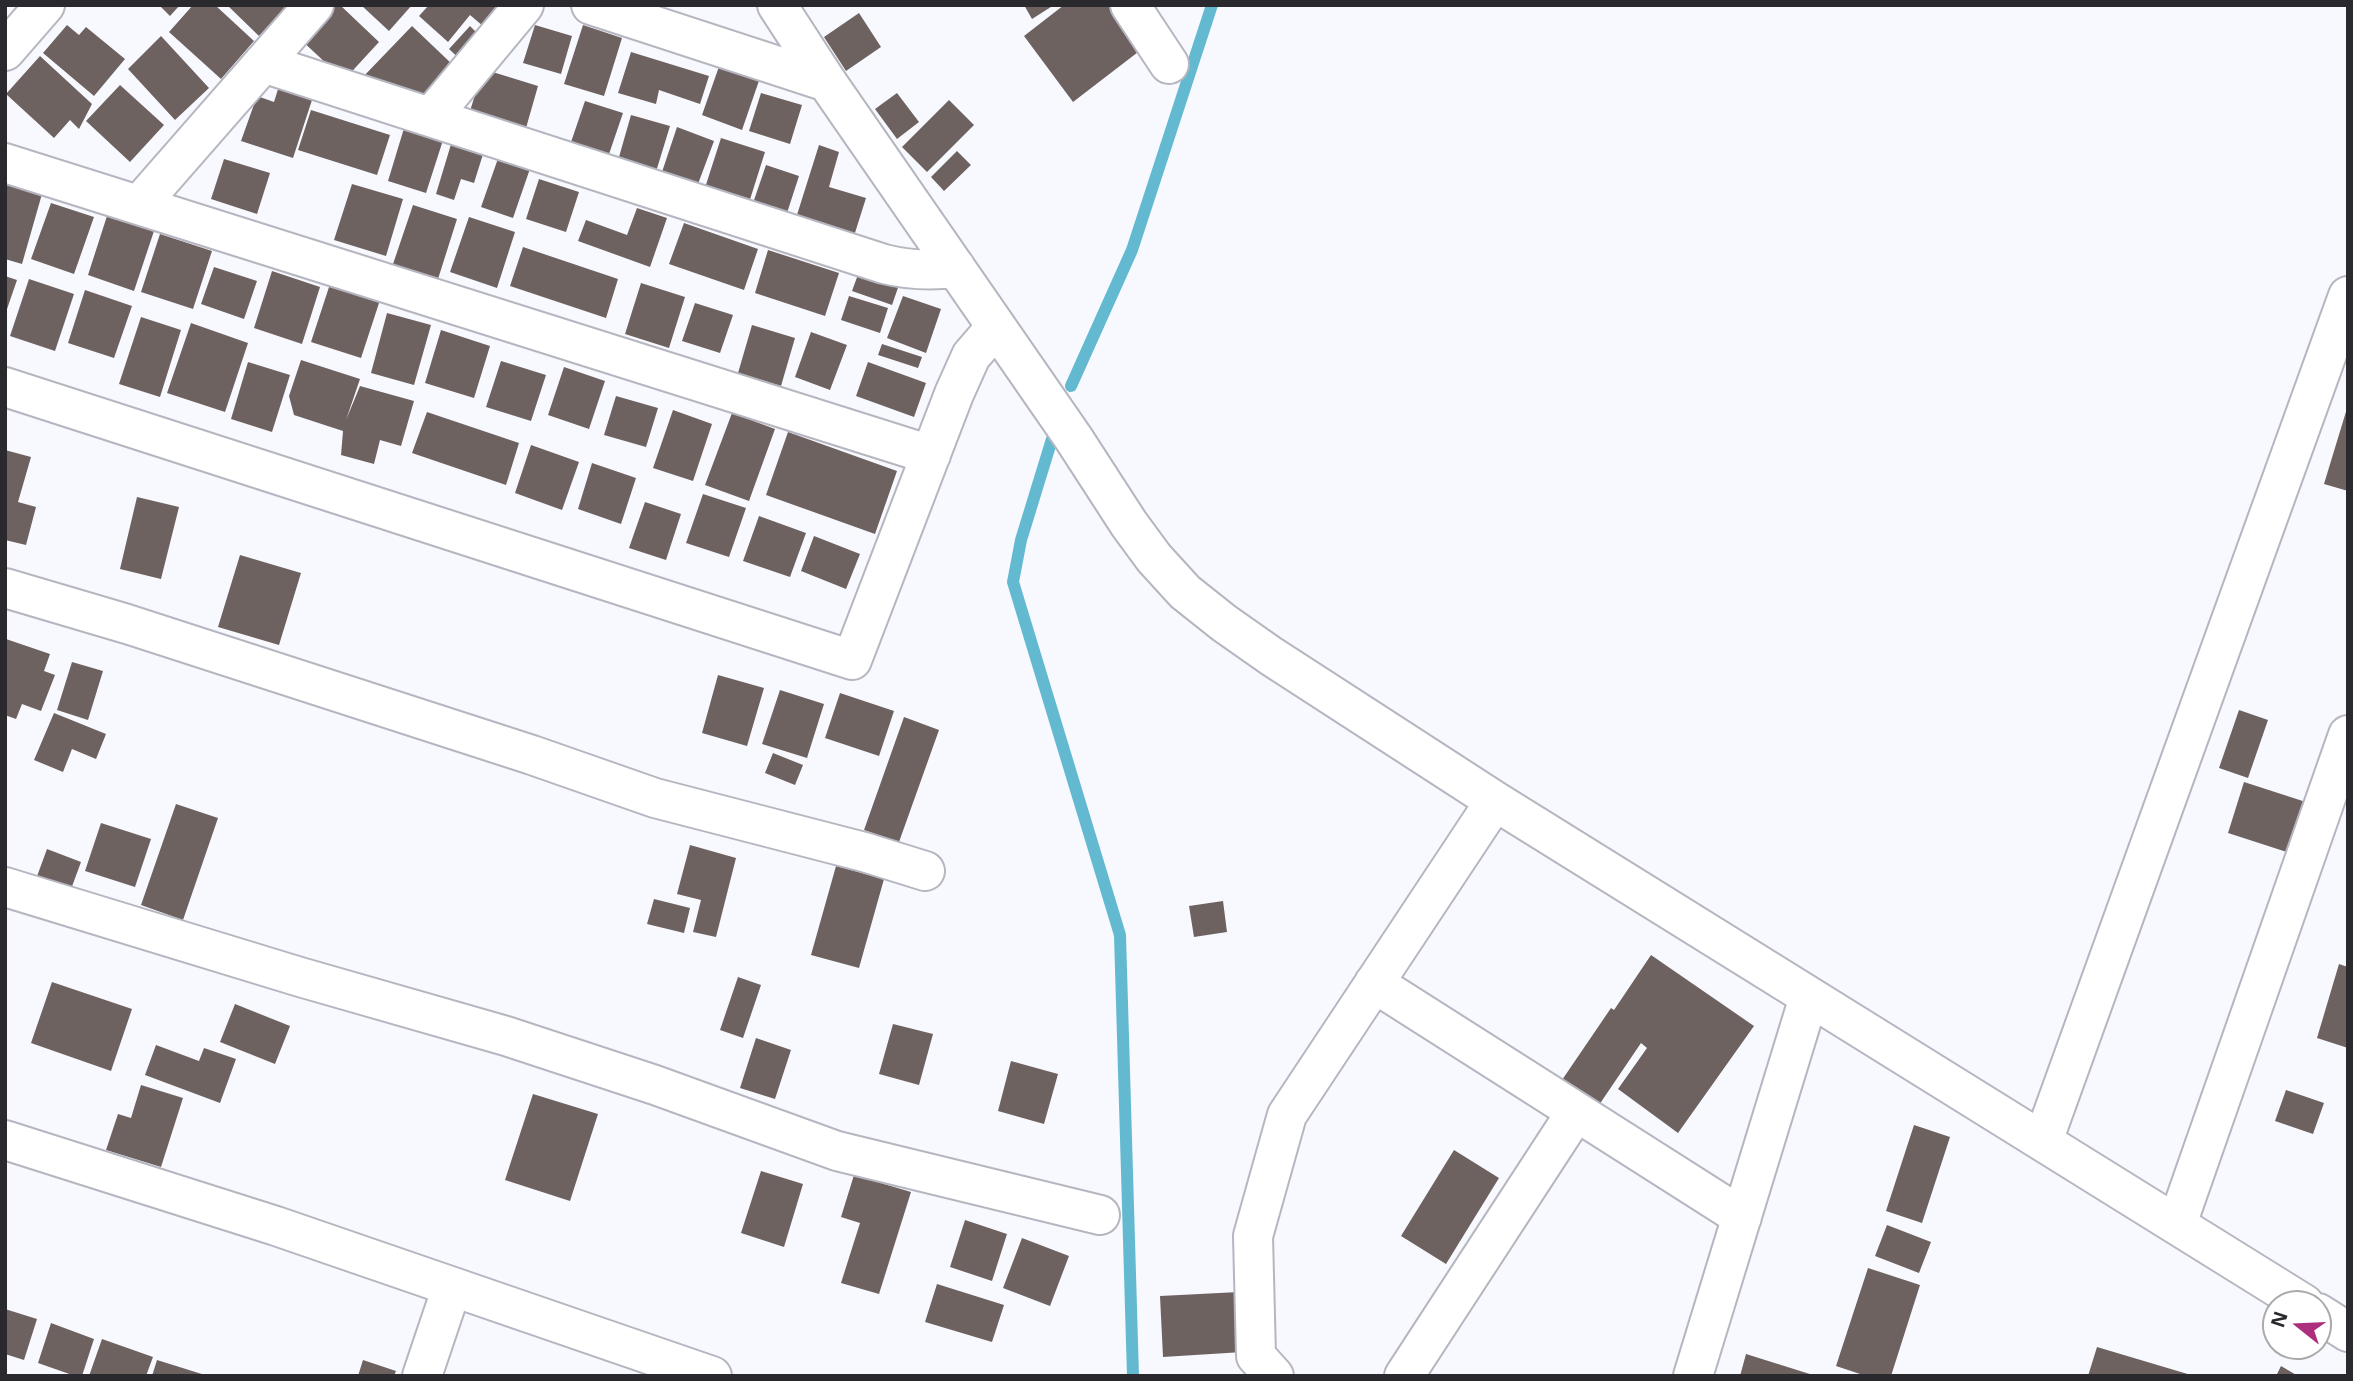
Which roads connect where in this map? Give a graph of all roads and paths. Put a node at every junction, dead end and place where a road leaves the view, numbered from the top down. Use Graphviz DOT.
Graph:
graph roads {
  1 [pos="45,5"];
  2 [pos="314,5"];
  3 [pos="524,5"];
  4 [pos="591,5"];
  5 [pos="777,5"];
  6 [pos="1130,5"];
  7 [pos="679,18"];
  8 [pos="5,51"];
  9 [pos="263,63"];
  10 [pos="1169,64"];
  11 [pos="827,82"];
  12 [pos="431,117"];
  13 [pos="5,163"];
  14 [pos="140,204"];
  15 [pos="956,268"];
  16 [pos="2344,318"];
  17 [pos="996,327"];
  18 [pos="5,387"];
  19 [pos="931,455"];
  20 [pos="5,588"];
  21 [pos="2348,735"];
  22 [pos="1495,801"];
  23 [pos="925,871"];
  24 [pos="5,887"];
  25 [pos="1374,983"];
  26 [pos="1809,997"];
  27 [pos="1576,1112"];
  28 [pos="5,1140"];
  29 [pos="2043,1141"];
  30 [pos="1100,1215"];
  31 [pos="1742,1217"];
  32 [pos="2176,1224"];
  33 [pos="452,1287"];
  34 [pos="2282,1290"];
  35 [pos="2332,1322"];
  36 [pos="2348,1332"];
  37 [pos="422,1376"];
  38 [pos="712,1376"];
  39 [pos="1274,1376"];
  40 [pos="1404,1376"];
  41 [pos="1693,1376"];
  1 -- 8 [label="street"];
  2 -- 9 [label="street"];
  3 -- 12 [label="street"];
  4 -- 7 [label="street"];
  5 -- 11 [label="street"];
  6 -- 10 [label="street"];
  7 -- 11 [label="street"];
  9 -- 12 [label="street"];
  9 -- 14 [label="street"];
  11 -- 15 [label="street"];
  12 -- 15 [label="street"];
  13 -- 14 [label="street"];
  14 -- 19 [label="street"];
  15 -- 17 [label="street"];
  16 -- 29 [label="street"];
  17 -- 19 [label="street"];
  17 -- 22 [label="street"];
  18 -- 19 [label="street"];
  20 -- 23 [label="street"];
  21 -- 32 [label="street"];
  22 -- 25 [label="street"];
  22 -- 26 [label="street"];
  24 -- 30 [label="street"];
  25 -- 27 [label="street"];
  25 -- 39 [label="street"];
  26 -- 29 [label="street"];
  26 -- 31 [label="street"];
  27 -- 31 [label="street"];
  27 -- 40 [label="street"];
  28 -- 33 [label="street"];
  29 -- 32 [label="street"];
  31 -- 41 [label="street"];
  32 -- 34 [label="street"];
  33 -- 37 [label="street"];
  33 -- 38 [label="street"];
  35 -- 36 [label="street"];
}
